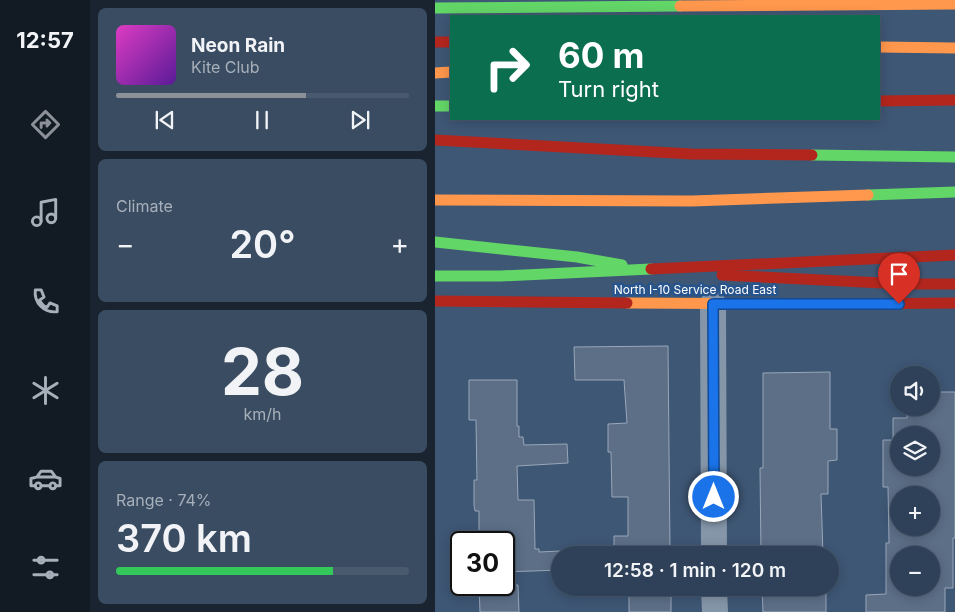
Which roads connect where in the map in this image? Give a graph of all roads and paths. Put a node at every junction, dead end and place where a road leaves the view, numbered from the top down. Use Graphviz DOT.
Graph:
graph roads {
  1 [pos="719,3"];
  2 [pos="955,4"];
  3 [pos="435,8"];
  4 [pos="435,42"];
  5 [pos="450,42"];
  6 [pos="955,48"];
  7 [pos="880,49"];
  8 [pos="450,72"];
  9 [pos="435,73"];
  10 [pos="955,100"];
  11 [pos="880,101"];
  12 [pos="435,106"];
  13 [pos="450,106"];
  14 [pos="435,140"];
  15 [pos="955,157"];
  16 [pos="955,192"];
  17 [pos="435,200"];
  18 [pos="435,242"];
  19 [pos="955,255"];
  20 [pos="435,276"];
  21 [pos="955,284"];
  22 [pos="435,301"];
  23 [pos="955,303"];
  24 [pos="713,304"];
  25 [pos="714,546"];
  26 [pos="714,596"];
  27 [pos="715,612"];
  1 -- 2 [label="main road"];
  1 -- 3 [label="main road"];
  4 -- 5 [label="main road"];
  6 -- 7 [label="main road"];
  8 -- 9 [label="main road"];
  10 -- 11 [label="main road"];
  12 -- 13 [label="main road"];
  14 -- 15 [label="main road"];
  16 -- 17 [label="main road"];
  18 -- 21 [label="main road"];
  19 -- 20 [label="main road, bridge"];
  22 -- 24 [label="main road, North I-10 Service Road East"];
  23 -- 24 [label="main road, North I-10 Service Road East"];
  24 -- 25 [label="street"];
  26 -- 27 [label="street"];
}
